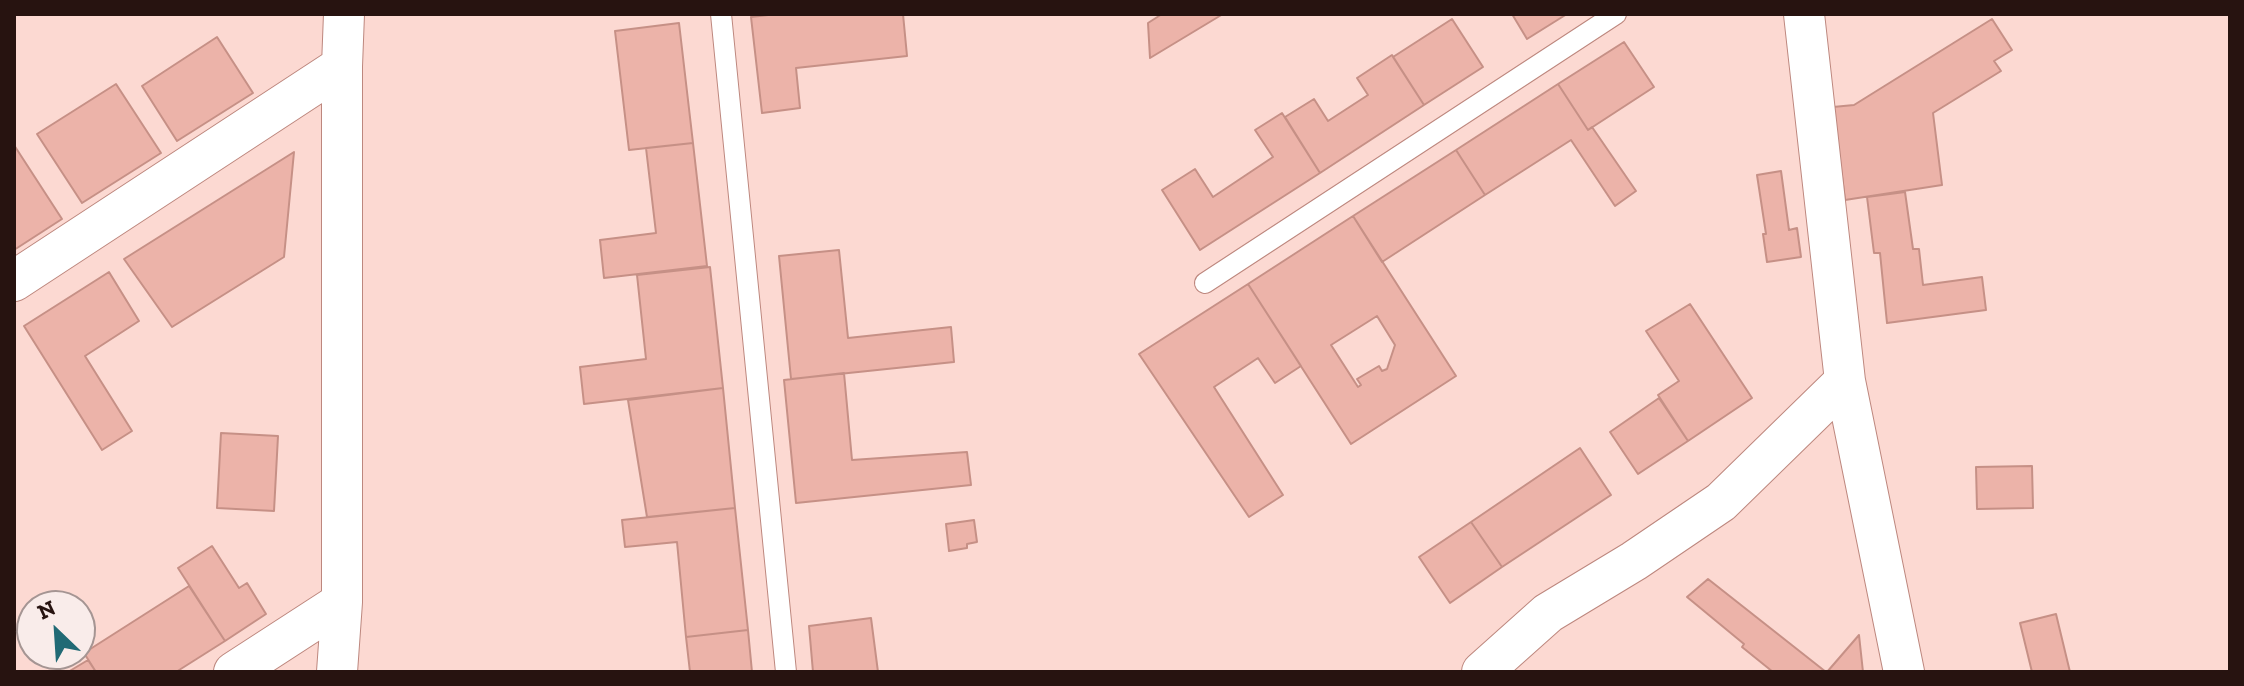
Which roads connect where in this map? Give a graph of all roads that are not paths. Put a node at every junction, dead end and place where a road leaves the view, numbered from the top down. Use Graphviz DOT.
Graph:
graph roads {
  1 [pos="344,14"];
  2 [pos="721,14"];
  3 [pos="1616,14"];
  4 [pos="1804,14"];
  5 [pos="342,66"];
  6 [pos="14,281"];
  7 [pos="1205,283"];
  8 [pos="1845,381"];
  9 [pos="342,602"];
  10 [pos="234,672"];
  11 [pos="337,672"];
  12 [pos="786,672"];
  13 [pos="1482,672"];
  14 [pos="1904,672"];
  1 -- 5 [label="street"];
  2 -- 12 [label="lane"];
  3 -- 7 [label="lane"];
  4 -- 8 [label="street"];
  5 -- 6 [label="street"];
  5 -- 9 [label="street"];
  8 -- 13 [label="street"];
  8 -- 14 [label="street"];
  9 -- 10 [label="street"];
  9 -- 11 [label="street"];
}
